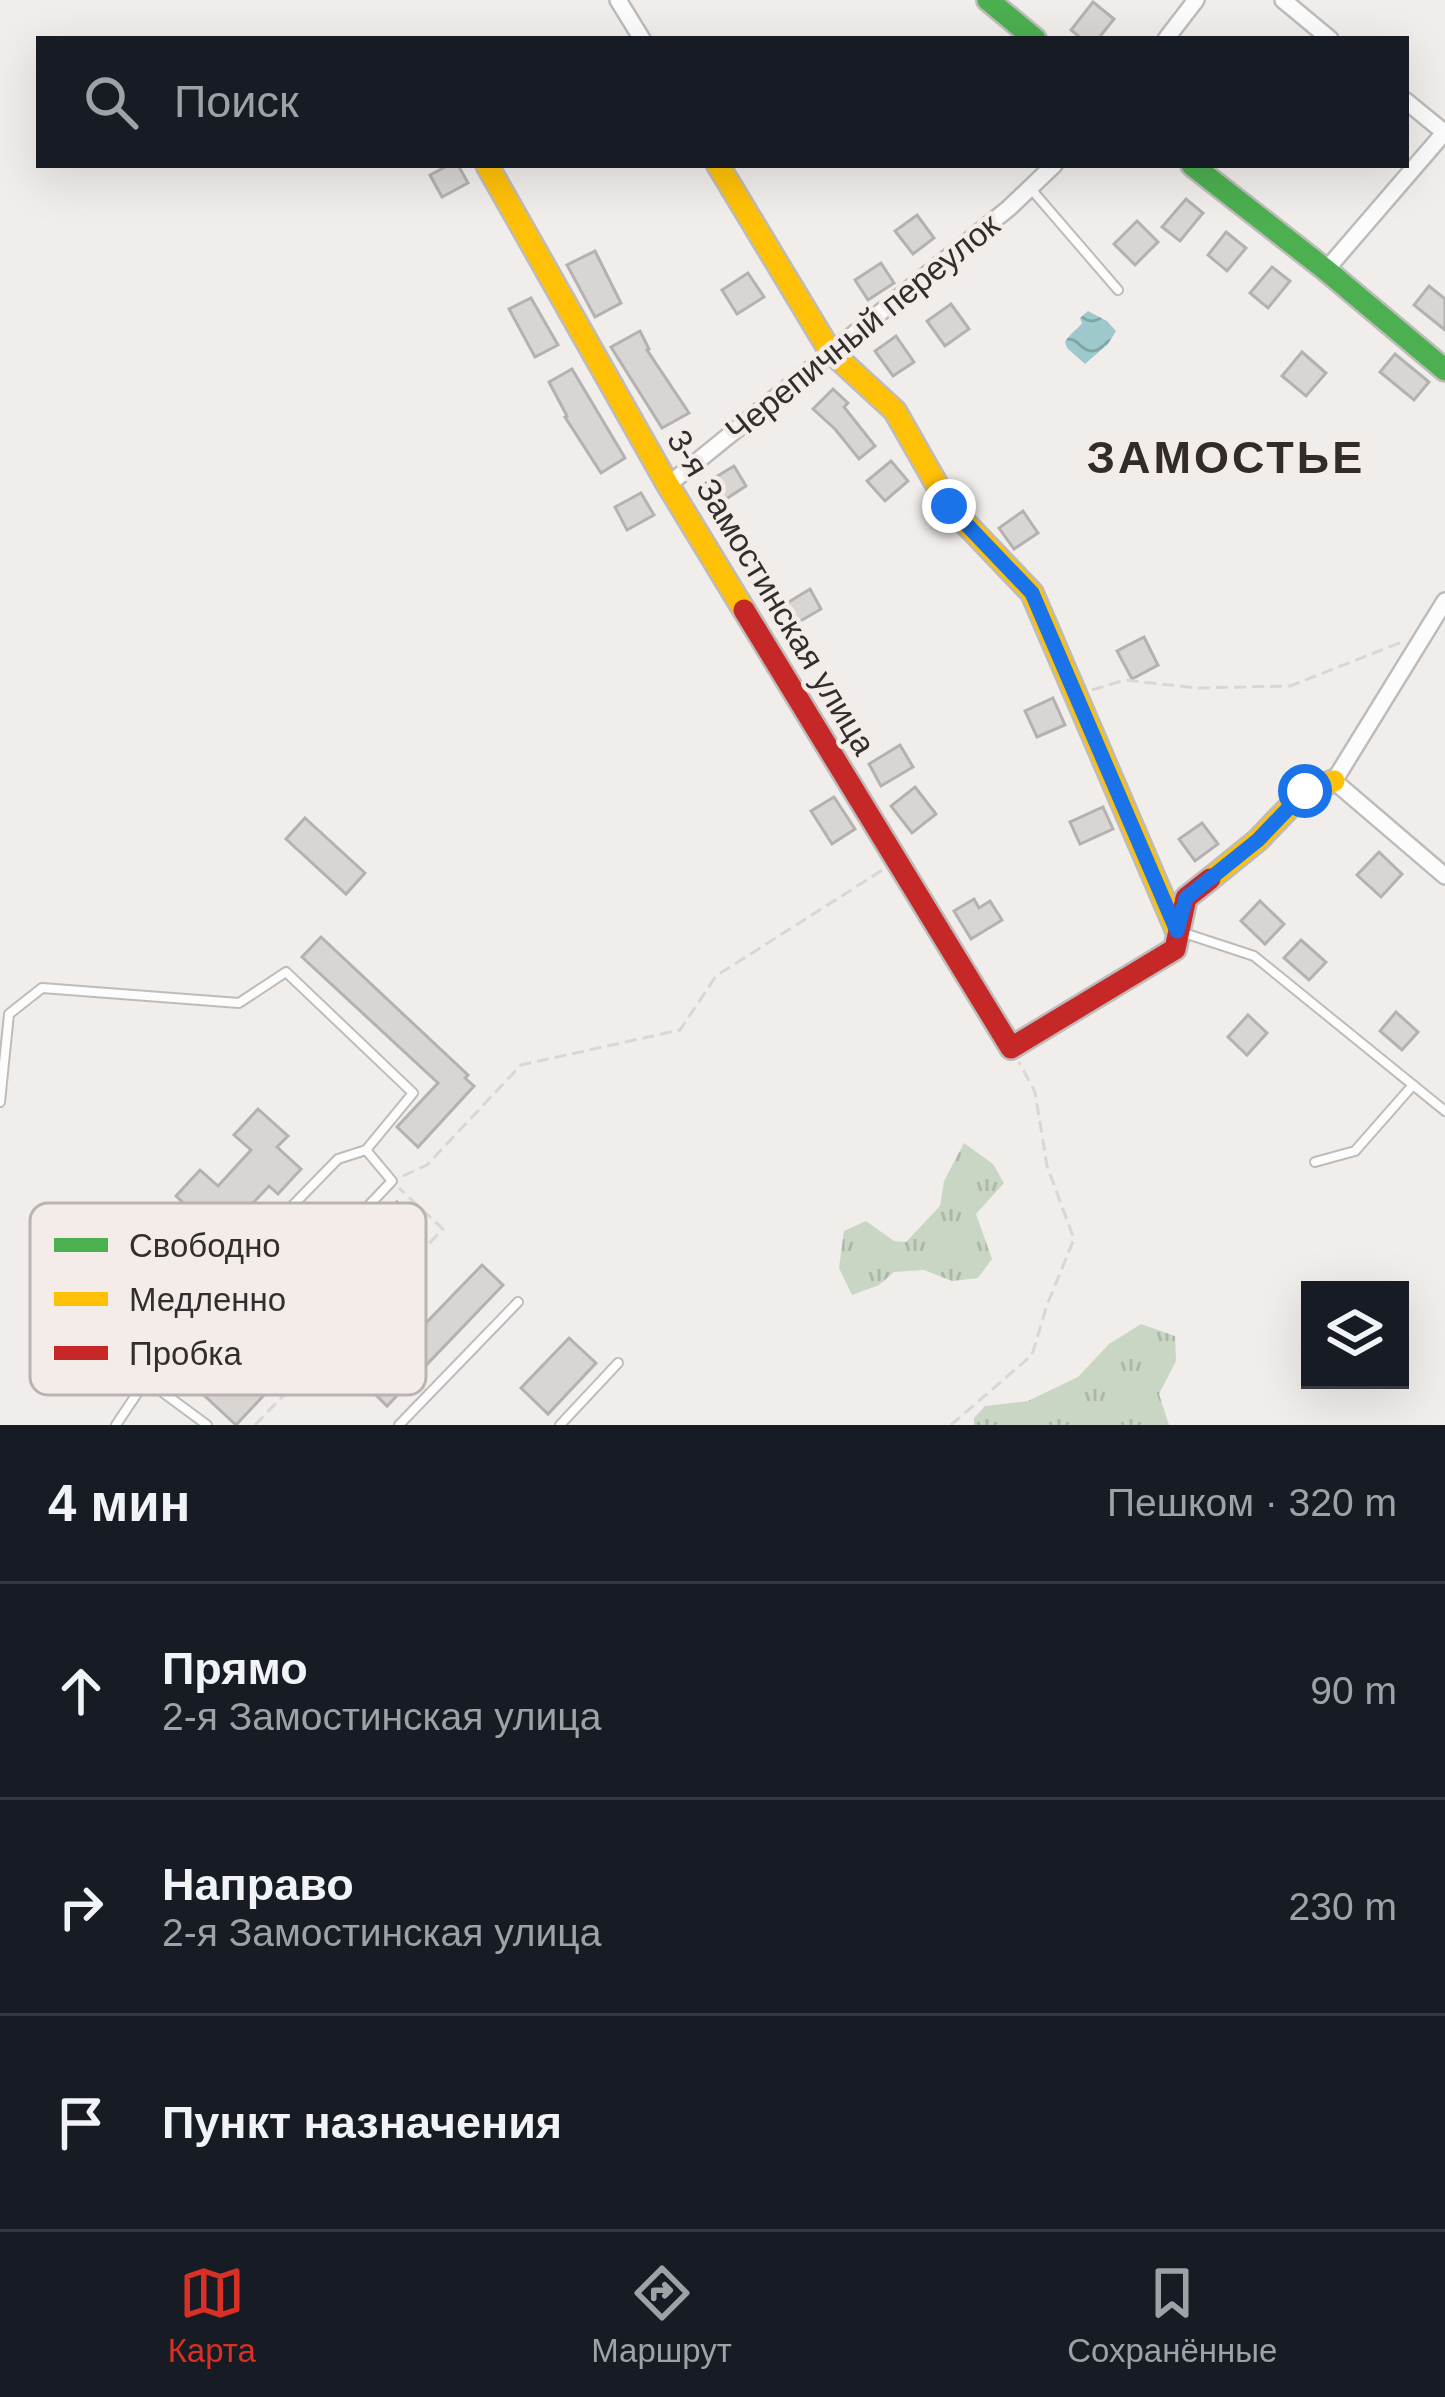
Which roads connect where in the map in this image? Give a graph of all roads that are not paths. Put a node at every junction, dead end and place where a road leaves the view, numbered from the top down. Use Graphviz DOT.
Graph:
graph roads {
  1 [pos="618,0"];
  2 [pos="988,0"];
  3 [pos="1196,0"];
  4 [pos="1283,0"];
  5 [pos="640,36"];
  6 [pos="1031,36"];
  7 [pos="1168,36"];
  8 [pos="1326,36"];
  9 [pos="1409,103"];
  10 [pos="1445,133"];
  11 [pos="489,168"];
  12 [pos="720,168"];
  13 [pos="1051,168"];
  14 [pos="1196,168"];
  15 [pos="1030,188"];
  16 [pos="1326,270"];
  17 [pos="1118,290"];
  18 [pos="830,351"];
  19 [pos="1445,370"];
  20 [pos="668,485"];
  21 [pos="1443,609"];
  22 [pos="1334,781"];
  23 [pos="1445,876"];
  24 [pos="1177,931"];
  25 [pos="1413,1085"];
  26 [pos="0,1102"];
  27 [pos="1445,1111"];
  28 [pos="366,1150"];
  29 [pos="1315,1162"];
  30 [pos="295,1203"];
  31 [pos="371,1203"];
  32 [pos="518,1302"];
  33 [pos="618,1364"];
  34 [pos="136,1395"];
  35 [pos="166,1395"];
  36 [pos="116,1425"];
  37 [pos="207,1425"];
  38 [pos="398,1425"];
  39 [pos="560,1425"];
  1 -- 5 [label="street"];
  2 -- 6 [label="street"];
  3 -- 7 [label="street"];
  4 -- 8 [label="street"];
  9 -- 10 [label="street"];
  10 -- 16 [label="street"];
  11 -- 20 [label="street, 3-я Замостинская улица"];
  12 -- 18 [label="street"];
  13 -- 15 [label="street, Черепичный переулок"];
  14 -- 16 [label="street"];
  15 -- 17 [label="lane"];
  15 -- 18 [label="street, Черепичный переулок"];
  16 -- 19 [label="street"];
  18 -- 20 [label="street, Черепичный переулок"];
  18 -- 24 [label="street"];
  20 -- 24 [label="street, 3-я Замостинская улица"];
  21 -- 22 [label="street"];
  22 -- 23 [label="street"];
  22 -- 24 [label="street"];
  24 -- 25 [label="lane"];
  25 -- 27 [label="lane"];
  25 -- 29 [label="lane"];
  26 -- 28 [label="lane"];
  28 -- 30 [label="lane"];
  28 -- 31 [label="lane"];
  32 -- 38 [label="lane"];
  33 -- 39 [label="lane"];
  34 -- 36 [label="lane"];
  35 -- 37 [label="lane"];
}
